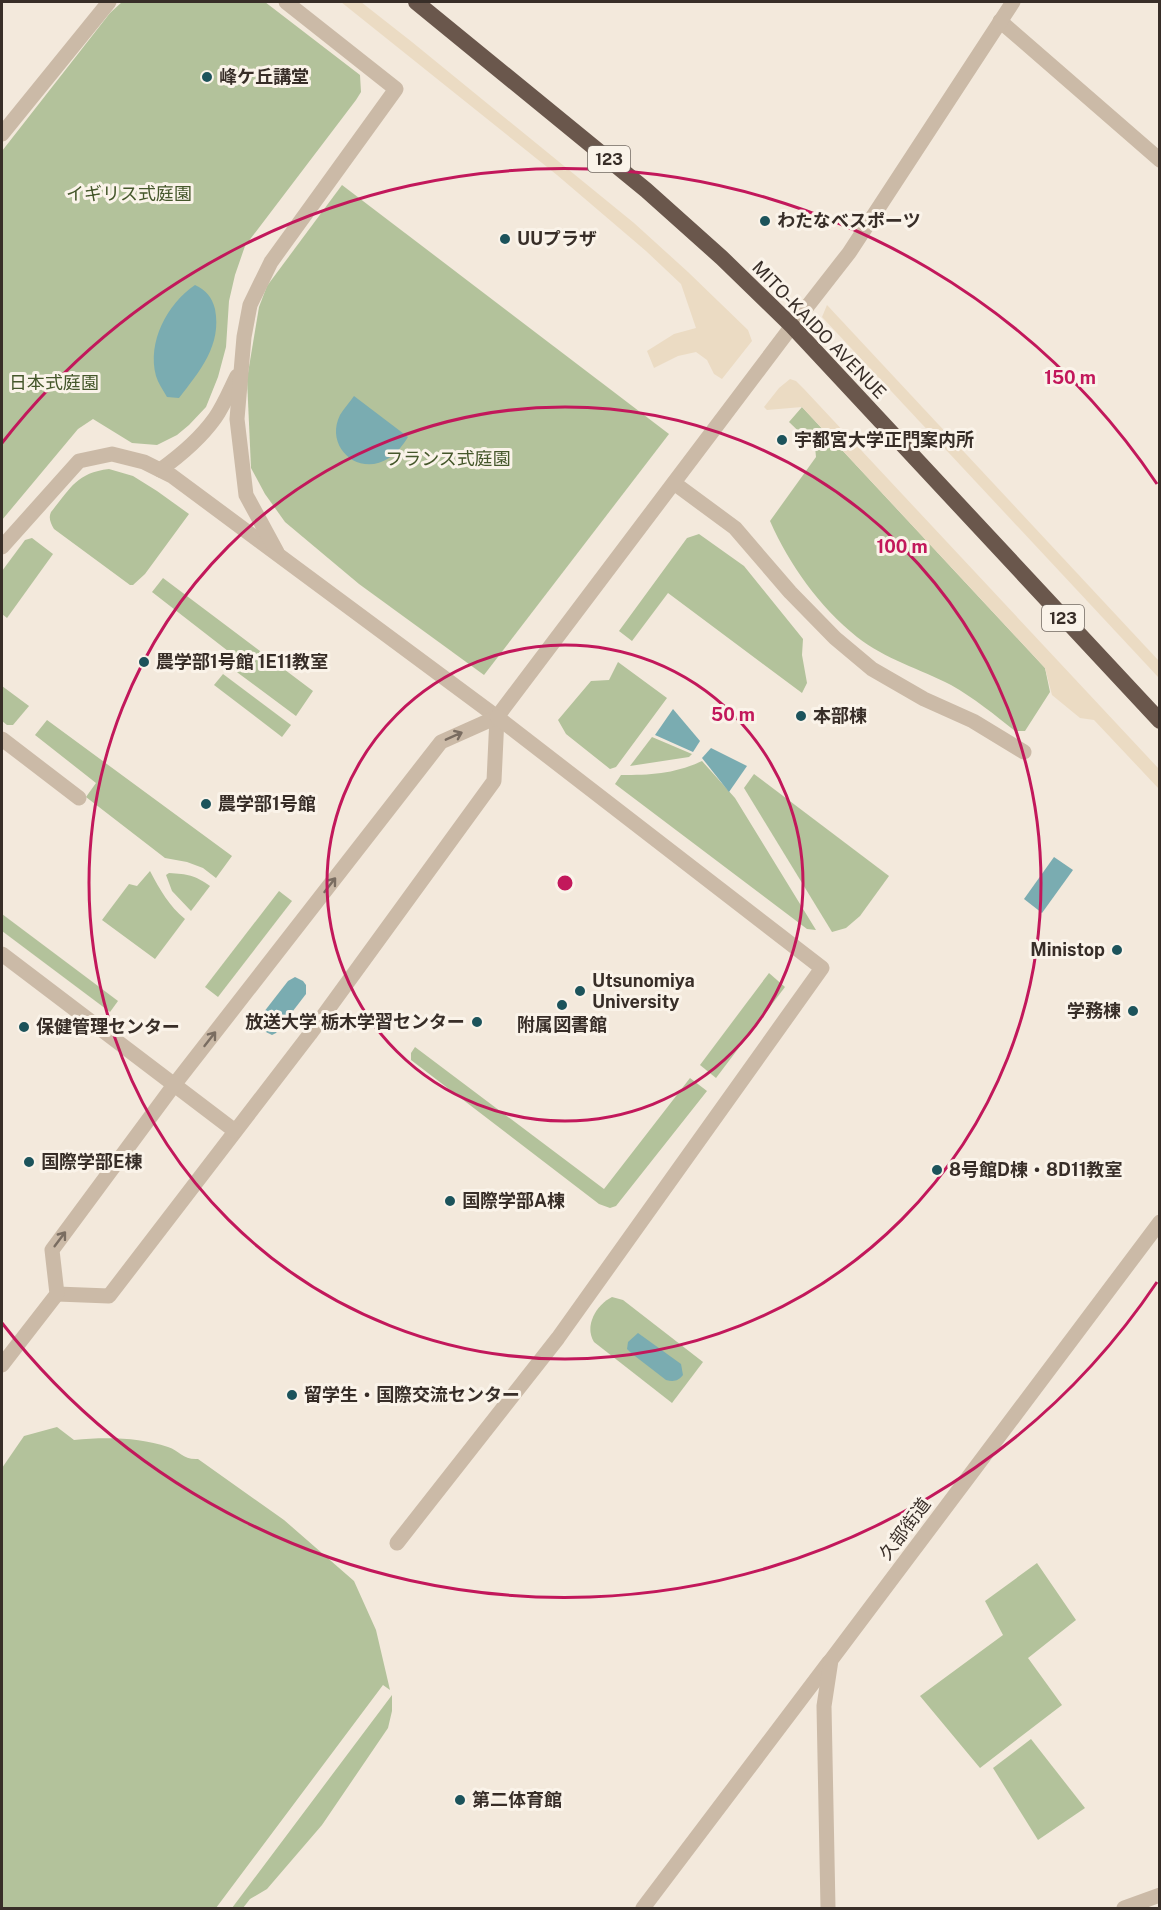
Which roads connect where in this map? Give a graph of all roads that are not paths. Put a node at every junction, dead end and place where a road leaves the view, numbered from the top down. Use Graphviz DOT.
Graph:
graph roads {
  1 [pos="109,2"];
  2 [pos="286,2"];
  3 [pos="416,2"];
  4 [pos="1013,2"];
  5 [pos="1000,21"];
  6 [pos="2,134"];
  7 [pos="1160,160"];
  8 [pos="792,326"];
  9 [pos="242,368"];
  10 [pos="160,470"];
  11 [pos="674,483"];
  12 [pos="2,547"];
  13 [pos="279,557"];
  14 [pos="497,717"];
  15 [pos="1160,721"];
  16 [pos="2,739"];
  17 [pos="1024,752"];
  18 [pos="79,798"];
  19 [pos="2,954"];
  20 [pos="174,1085"];
  21 [pos="235,1131"];
  22 [pos="1160,1222"];
  23 [pos="57,1294"];
  24 [pos="2,1365"];
  25 [pos="397,1543"];
  26 [pos="831,1660"];
  27 [pos="1160,1895"];
  28 [pos="643,1908"];
  29 [pos="828,1908"];
  30 [pos="1124,1908"];
  1 -- 6 [label="street"];
  2 -- 9 [label="street"];
  3 -- 8 [label="highway, MITO-KAIDO AVENUE / 123"];
  4 -- 5 [label="street"];
  5 -- 7 [label="street"];
  5 -- 8 [label="street"];
  8 -- 11 [label="street"];
  8 -- 15 [label="highway, MITO-KAIDO AVENUE / 123"];
  9 -- 10 [label="street"];
  9 -- 13 [label="street"];
  10 -- 12 [label="street"];
  10 -- 13 [label="street"];
  11 -- 14 [label="street"];
  11 -- 17 [label="street"];
  13 -- 14 [label="street"];
  20 -- 14 [label="street, one-way"];
  14 -- 21 [label="street"];
  14 -- 25 [label="street"];
  16 -- 18 [label="street"];
  19 -- 20 [label="street"];
  20 -- 21 [label="street"];
  23 -- 20 [label="street, one-way"];
  21 -- 23 [label="street"];
  22 -- 26 [label="street, 久部街道"];
  23 -- 24 [label="street"];
  26 -- 28 [label="street"];
  26 -- 29 [label="street, 久部街道"];
  27 -- 30 [label="street"];
}
